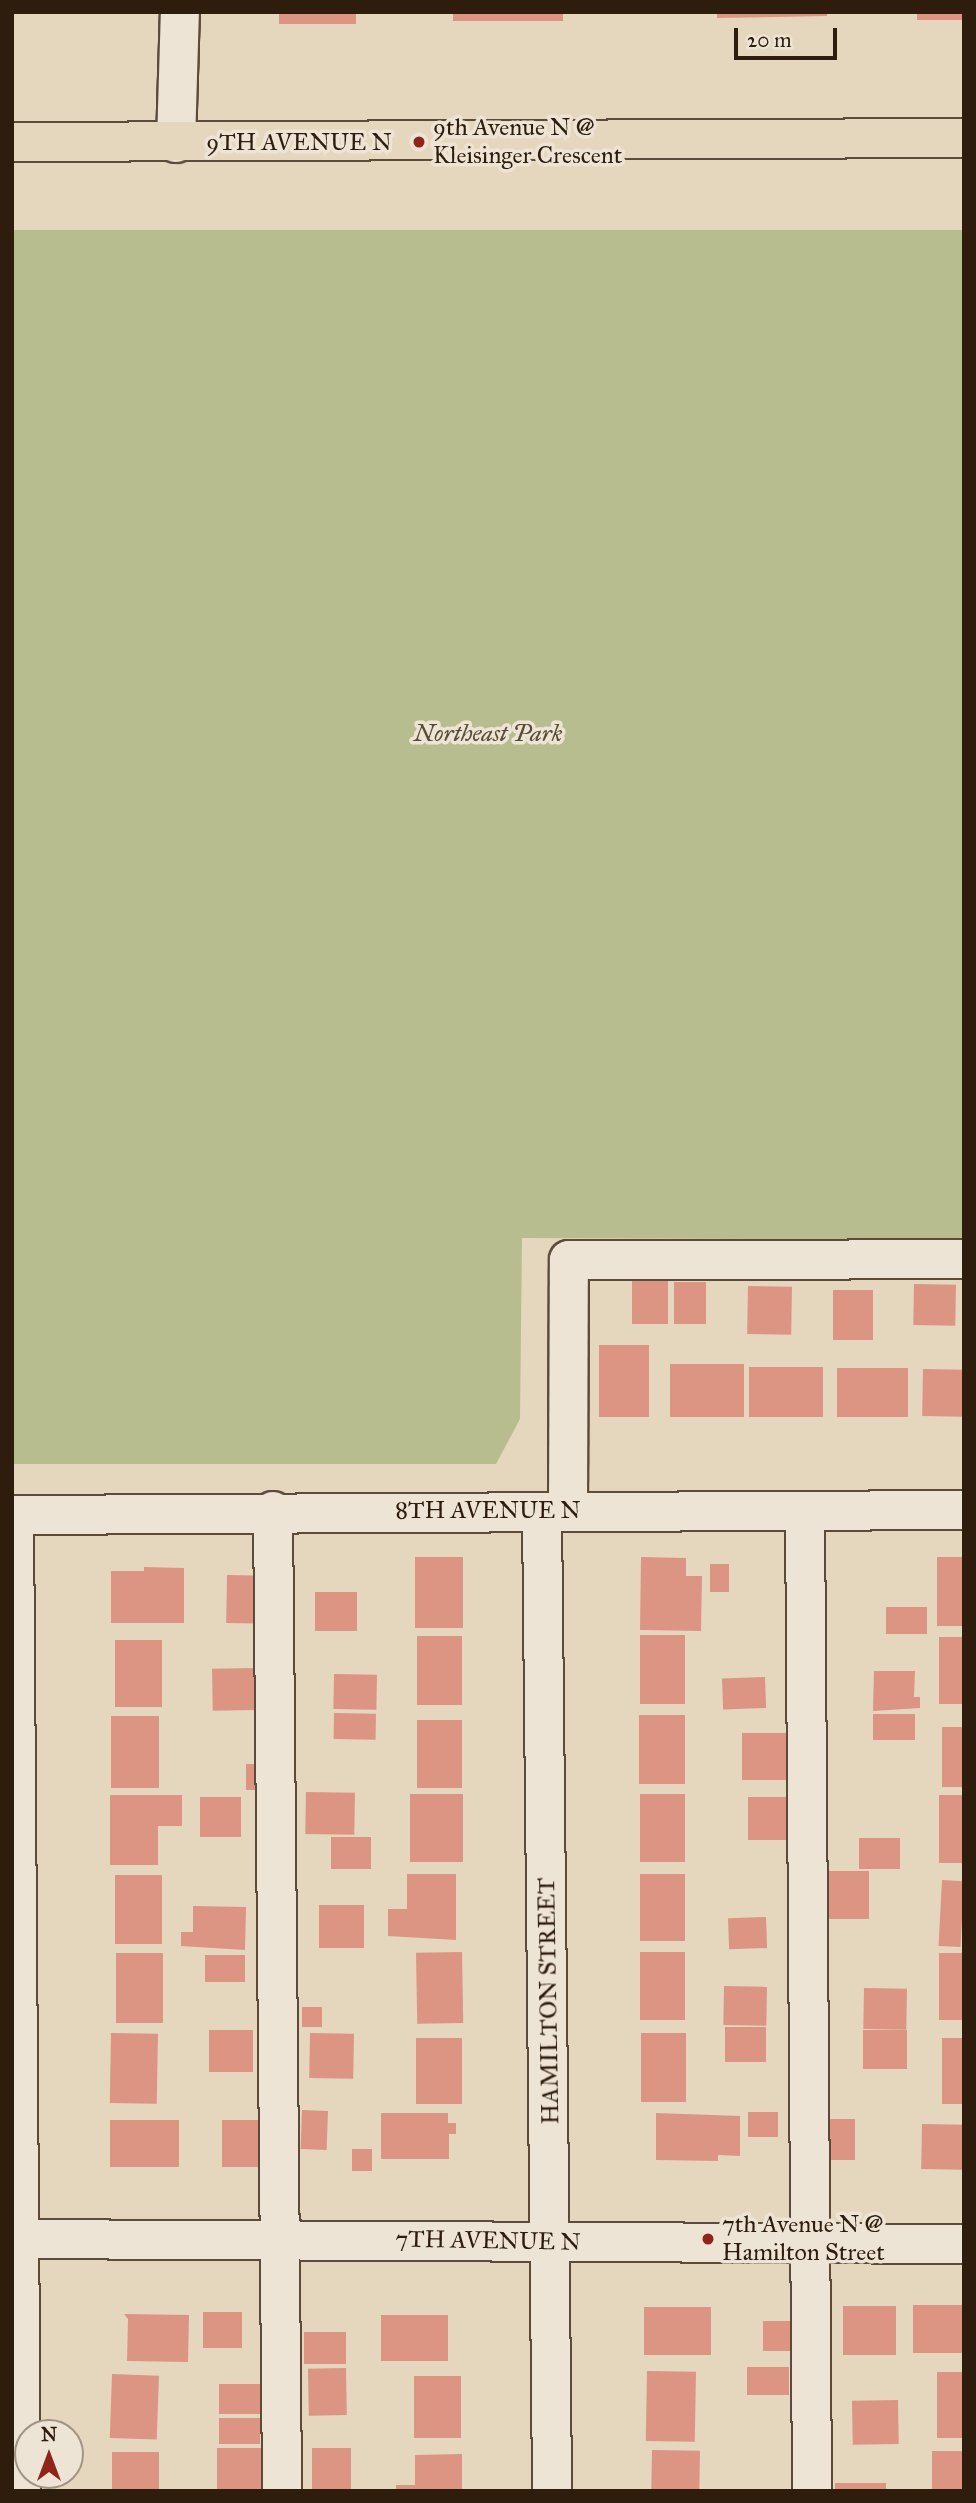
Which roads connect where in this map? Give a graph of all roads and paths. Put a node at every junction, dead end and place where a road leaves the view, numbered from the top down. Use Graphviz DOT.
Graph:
graph roads {
  1 [pos="180,12"];
  2 [pos="964,138"];
  3 [pos="12,142"];
  4 [pos="176,143"];
  5 [pos="964,1259"];
  6 [pos="964,1510"];
  7 [pos="273,1511"];
  8 [pos="806,1511"];
  9 [pos="555,1512"];
  10 [pos="13,1515"];
  11 [pos="16,2239"];
  12 [pos="281,2239"];
  13 [pos="552,2241"];
  14 [pos="964,2244"];
  15 [pos="814,2245"];
  16 [pos="20,2491"];
  17 [pos="282,2491"];
  18 [pos="552,2491"];
  19 [pos="812,2491"];
  1 -- 4 [label="street"];
  2 -- 4 [label="main road, 9TH AVENUE N"];
  3 -- 4 [label="main road, 9TH AVENUE N"];
  5 -- 9 [label="street, HAMILTON STREET"];
  6 -- 8 [label="street, 8TH AVENUE N"];
  7 -- 9 [label="street, 8TH AVENUE N"];
  7 -- 10 [label="street, 8TH AVENUE N"];
  7 -- 12 [label="street"];
  8 -- 9 [label="street, 8TH AVENUE N"];
  8 -- 15 [label="street"];
  9 -- 13 [label="street, HAMILTON STREET"];
  10 -- 11 [label="street"];
  11 -- 12 [label="street, 7TH AVENUE N"];
  11 -- 16 [label="street"];
  12 -- 13 [label="street, 7TH AVENUE N"];
  12 -- 17 [label="street"];
  13 -- 15 [label="street, 7TH AVENUE N"];
  13 -- 18 [label="street, HAMILTON STREET"];
  14 -- 15 [label="street, 7TH AVENUE N"];
  15 -- 19 [label="street"];
}
